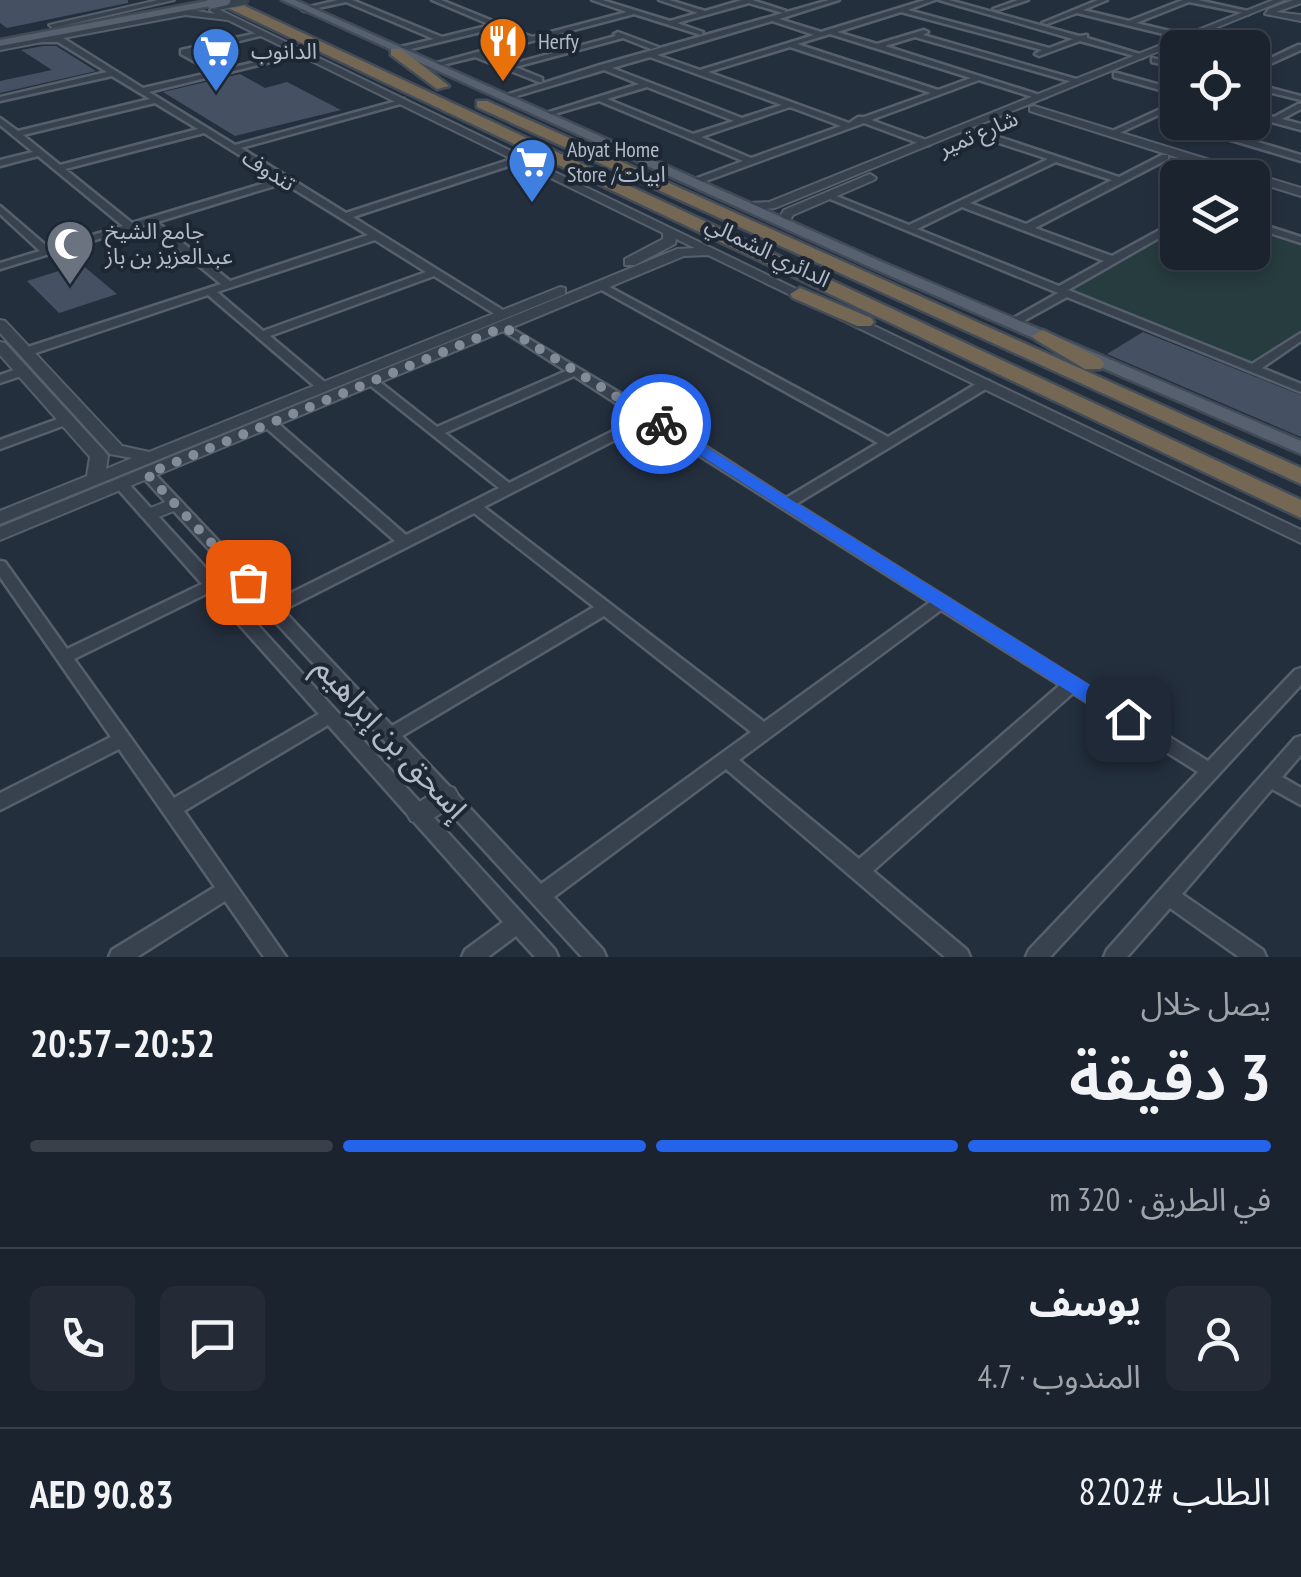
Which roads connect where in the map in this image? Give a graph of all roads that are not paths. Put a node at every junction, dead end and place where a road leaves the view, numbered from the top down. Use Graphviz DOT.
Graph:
graph roads {
  1 [pos="197,0"];
  2 [pos="347,0"];
  3 [pos="438,0"];
  4 [pos="595,0"];
  5 [pos="662,0"];
  6 [pos="747,0"];
  7 [pos="822,0"];
  8 [pos="836,0"];
  9 [pos="932,0"];
  10 [pos="942,0"];
  11 [pos="960,0"];
  12 [pos="1024,0"];
  13 [pos="1104,0"];
  14 [pos="1188,0"];
  15 [pos="1300,0"];
  16 [pos="287,1"];
  17 [pos="229,5"];
  18 [pos="167,6"];
  19 [pos="777,6"];
  20 [pos="1285,8"];
  21 [pos="304,9"];
  22 [pos="996,9"];
  23 [pos="902,10"];
  24 [pos="1078,11"];
  25 [pos="1249,12"];
  26 [pos="632,13"];
  27 [pos="704,13"];
  28 [pos="772,18"];
  29 [pos="671,23"];
  30 [pos="949,23"];
  31 [pos="1045,23"];
  32 [pos="589,24"];
  33 [pos="1130,24"];
  34 [pos="496,26"];
  35 [pos="42,28"];
  36 [pos="1218,29"];
  37 [pos="701,33"];
  38 [pos="826,33"];
  39 [pos="63,34"];
  40 [pos="262,34"];
  41 [pos="916,35"];
  42 [pos="623,36"];
  43 [pos="1160,36"];
  44 [pos="1084,38"];
  45 [pos="440,39"];
  46 [pos="530,39"];
  47 [pos="33,40"];
  48 [pos="0,41"];
  49 [pos="788,44"];
  50 [pos="877,46"];
  51 [pos="1301,47"];
  52 [pos="651,50"];
  53 [pos="1048,50"];
  54 [pos="1160,50"];
  55 [pos="395,51"];
  56 [pos="1146,53"];
  57 [pos="303,54"];
  58 [pos="474,54"];
  59 [pos="1160,59"];
  60 [pos="1270,62"];
  61 [pos="1016,63"];
  62 [pos="361,66"];
  63 [pos="430,66"];
  64 [pos="508,67"];
  65 [pos="603,67"];
  66 [pos="700,72"];
  67 [pos="220,73"];
  68 [pos="113,74"];
  69 [pos="1117,75"];
  70 [pos="978,78"];
  71 [pos="539,80"];
  72 [pos="1078,81"];
  73 [pos="647,84"];
  74 [pos="442,86"];
  75 [pos="1160,87"];
  76 [pos="1270,91"];
  77 [pos="142,92"];
  78 [pos="937,92"];
  79 [pos="501,93"];
  80 [pos="1042,97"];
  81 [pos="598,98"];
  82 [pos="0,99"];
  83 [pos="156,100"];
  84 [pos="401,101"];
  85 [pos="1301,102"];
  86 [pos="793,104"];
  87 [pos="1160,111"];
  88 [pos="1036,113"];
  89 [pos="1153,114"];
  90 [pos="544,115"];
  91 [pos="1160,116"];
  92 [pos="1270,118"];
  93 [pos="862,119"];
  94 [pos="1000,119"];
  95 [pos="440,120"];
  96 [pos="1276,120"];
  97 [pos="0,121"];
  98 [pos="742,121"];
  99 [pos="847,124"];
  100 [pos="1301,127"];
  101 [pos="205,130"];
  102 [pos="978,132"];
  103 [pos="1112,133"];
  104 [pos="16,134"];
  105 [pos="694,138"];
  106 [pos="1240,140"];
  107 [pos="926,143"];
  108 [pos="233,148"];
  109 [pos="40,153"];
  110 [pos="1165,157"];
  111 [pos="1057,158"];
  112 [pos="1301,158"];
  113 [pos="521,159"];
  114 [pos="748,160"];
  115 [pos="1175,160"];
  116 [pos="0,163"];
  117 [pos="58,168"];
  118 [pos="642,175"];
  119 [pos="286,180"];
  120 [pos="1120,180"];
  121 [pos="694,182"];
  122 [pos="1270,190"];
  123 [pos="1301,192"];
  124 [pos="828,196"];
  125 [pos="1301,200"];
  126 [pos="963,204"];
  127 [pos="771,205"];
  128 [pos="750,207"];
  129 [pos="0,209"];
  130 [pos="344,216"];
  131 [pos="785,217"];
  132 [pos="150,221"];
  133 [pos="131,227"];
  134 [pos="1027,228"];
  135 [pos="910,229"];
  136 [pos="1270,230"];
  137 [pos="669,231"];
  138 [pos="1160,232"];
  139 [pos="376,236"];
  140 [pos="1301,240"];
  141 [pos="47,252"];
  142 [pos="717,254"];
  143 [pos="652,259"];
  144 [pos="1112,260"];
  145 [pos="877,265"];
  146 [pos="0,266"];
  147 [pos="435,272"];
  148 [pos="229,285"];
  149 [pos="602,286"];
  150 [pos="209,291"];
  151 [pos="1063,292"];
  152 [pos="800,294"];
  153 [pos="503,320"];
  154 [pos="1014,322"];
  155 [pos="0,324"];
  156 [pos="262,336"];
  157 [pos="1042,336"];
  158 [pos="1301,336"];
  159 [pos="0,346"];
  160 [pos="26,352"];
  161 [pos="1253,369"];
  162 [pos="576,371"];
  163 [pos="23,372"];
  164 [pos="0,379"];
  165 [pos="372,382"];
  166 [pos="985,384"];
  167 [pos="324,387"];
  168 [pos="1301,388"];
  169 [pos="284,410"];
  170 [pos="650,416"];
  171 [pos="66,420"];
  172 [pos="268,423"];
  173 [pos="436,432"];
  174 [pos="887,442"];
  175 [pos="0,445"];
  176 [pos="102,447"];
  177 [pos="1301,448"];
  178 [pos="149,465"];
  179 [pos="1301,475"];
  180 [pos="1236,479"];
  181 [pos="95,480"];
  182 [pos="121,484"];
  183 [pos="508,489"];
  184 [pos="175,504"];
  185 [pos="788,504"];
  186 [pos="474,506"];
  187 [pos="1301,510"];
  188 [pos="149,515"];
  189 [pos="0,518"];
  190 [pos="0,534"];
  191 [pos="1301,537"];
  192 [pos="404,542"];
  193 [pos="0,566"];
  194 [pos="212,585"];
  195 [pos="942,601"];
  196 [pos="273,608"];
  197 [pos="605,608"];
  198 [pos="64,657"];
  199 [pos="1301,674"];
  200 [pos="1073,684"];
  201 [pos="330,716"];
  202 [pos="764,732"];
  203 [pos="390,736"];
  204 [pos="122,739"];
  205 [pos="1301,743"];
  206 [pos="726,759"];
  207 [pos="1210,771"];
  208 [pos="1270,779"];
  209 [pos="446,795"];
  210 [pos="1301,798"];
  211 [pos="0,802"];
  212 [pos="171,809"];
  213 [pos="419,814"];
  214 [pos="859,871"];
  215 [pos="228,889"];
  216 [pos="1168,895"];
  217 [pos="540,896"];
  218 [pos="518,923"];
  219 [pos="120,957"];
  220 [pos="276,957"];
  221 [pos="472,957"];
  222 [pos="548,957"];
  223 [pos="596,957"];
  224 [pos="960,957"];
  225 [pos="1036,957"];
  226 [pos="1114,957"];
  227 [pos="1256,957"];
  1 -- 18 [label="main road"];
  2 -- 21 [label="street"];
  2 -- 45 [label="street"];
  3 -- 34 [label="street"];
  4 -- 26 [label="street"];
  5 -- 27 [label="street"];
  6 -- 19 [label="street"];
  6 -- 27 [label="street"];
  7 -- 19 [label="street"];
  8 -- 28 [label="street"];
  9 -- 23 [label="street"];
  10 -- 44 [label="street"];
  11 -- 22 [label="street"];
  12 -- 22 [label="street"];
  13 -- 24 [label="street"];
  14 -- 25 [label="street"];
  14 -- 33 [label="street"];
  15 -- 20 [label="street"];
  16 -- 21 [label="main road, الدائري الشمالي"];
  17 -- 18 [label="main road"];
  17 -- 39 [label="street"];
  17 -- 40 [label="street, الدائري الشمالي"];
  17 -- 62 [label="highway, الدائري الشمالي"];
  17 -- 74 [label="highway, الدائري الشمالي"];
  18 -- 35 [label="main road"];
  18 -- 39 [label="main road"];
  18 -- 48 [label="main road"];
  19 -- 37 [label="street"];
  20 -- 25 [label="street"];
  20 -- 36 [label="street"];
  21 -- 55 [label="main road, الدائري الشمالي"];
  22 -- 31 [label="street"];
  23 -- 30 [label="street"];
  23 -- 38 [label="street"];
  24 -- 31 [label="street"];
  24 -- 33 [label="street"];
  25 -- 36 [label="street"];
  26 -- 29 [label="street"];
  26 -- 32 [label="street"];
  27 -- 29 [label="street"];
  28 -- 38 [label="street"];
  28 -- 52 [label="street"];
  29 -- 37 [label="street"];
  30 -- 41 [label="street"];
  30 -- 53 [label="street"];
  31 -- 56 [label="street"];
  32 -- 42 [label="street"];
  32 -- 46 [label="street"];
  33 -- 43 [label="street"];
  34 -- 45 [label="street"];
  34 -- 46 [label="street"];
  35 -- 48 [label="street"];
  37 -- 52 [label="street"];
  38 -- 49 [label="street"];
  38 -- 50 [label="street"];
  39 -- 47 [label="street"];
  40 -- 57 [label="street, الدائري الشمالي"];
  40 -- 67 [label="street"];
  41 -- 50 [label="street"];
  41 -- 61 [label="street"];
  42 -- 52 [label="street"];
  42 -- 64 [label="street"];
  44 -- 53 [label="street"];
  44 -- 56 [label="street"];
  45 -- 55 [label="street"];
  46 -- 58 [label="street"];
  47 -- 48 [label="street"];
  47 -- 68 [label="street, تندوف"];
  49 -- 66 [label="street"];
  49 -- 78 [label="street"];
  50 -- 70 [label="street"];
  51 -- 60 [label="street"];
  52 -- 65 [label="street"];
  52 -- 66 [label="street"];
  52 -- 71 [label="street"];
  53 -- 61 [label="street"];
  54 -- 56 [label="street, شارع تمير"];
  55 -- 63 [label="main road, الدائري الشمالي"];
  55 -- 74 [label="highway"];
  56 -- 59 [label="street"];
  56 -- 69 [label="street, شارع تمير"];
  56 -- 72 [label="street"];
  57 -- 67 [label="street"];
  57 -- 84 [label="street, الدائري الشمالي"];
  58 -- 63 [label="street"];
  58 -- 64 [label="street"];
  61 -- 72 [label="street"];
  62 -- 95 [label="highway"];
  62 -- 180 [label="highway, الدائري الشمالي"];
  63 -- 79 [label="main road, الدائري الشمالي"];
  64 -- 71 [label="street"];
  65 -- 73 [label="street"];
  65 -- 79 [label="street"];
  66 -- 86 [label="street"];
  67 -- 77 [label="street"];
  68 -- 77 [label="street, تندوف"];
  68 -- 82 [label="street"];
  69 -- 75 [label="street"];
  69 -- 88 [label="street, شارع تمير"];
  70 -- 78 [label="street"];
  70 -- 80 [label="street"];
  71 -- 79 [label="street"];
  72 -- 80 [label="street"];
  73 -- 81 [label="street"];
  73 -- 98 [label="street"];
  74 -- 118 [label="highway, الدائري الشمالي"];
  76 -- 85 [label="street"];
  77 -- 83 [label="street, تندوف"];
  78 -- 93 [label="street"];
  79 -- 90 [label="main road, الدائري الشمالي"];
  80 -- 94 [label="street"];
  81 -- 90 [label="street"];
  81 -- 105 [label="street"];
  83 -- 101 [label="street, تندوف"];
  83 -- 104 [label="street"];
  84 -- 95 [label="street, الدائري الشمالي"];
  84 -- 108 [label="street"];
  85 -- 96 [label="street"];
  86 -- 98 [label="street"];
  86 -- 99 [label="street"];
  87 -- 89 [label="street"];
  88 -- 94 [label="street, شارع تمير"];
  88 -- 103 [label="street"];
  88 -- 110 [label="street"];
  89 -- 91 [label="street"];
  89 -- 103 [label="street"];
  90 -- 121 [label="main road, الدائري الشمالي"];
  92 -- 96 [label="street"];
  93 -- 99 [label="street"];
  93 -- 107 [label="street"];
  94 -- 102 [label="street, شارع تمير"];
  94 -- 107 [label="street"];
  95 -- 113 [label="street, الدائري الشمالي"];
  96 -- 100 [label="street"];
  97 -- 104 [label="street"];
  98 -- 105 [label="street"];
  99 -- 114 [label="street"];
  101 -- 108 [label="street, تندوف"];
  101 -- 117 [label="street"];
  102 -- 111 [label="street"];
  102 -- 124 [label="street, شارع تمير"];
  103 -- 123 [label="street"];
  104 -- 109 [label="street"];
  105 -- 114 [label="street"];
  106 -- 112 [label="street"];
  107 -- 127 [label="street"];
  108 -- 119 [label="street, تندوف"];
  109 -- 116 [label="street"];
  109 -- 117 [label="street"];
  110 -- 115 [label="street"];
  110 -- 120 [label="street"];
  111 -- 120 [label="street"];
  111 -- 126 [label="street"];
  113 -- 130 [label="street"];
  113 -- 137 [label="street, الدائري الشمالي"];
  114 -- 121 [label="street"];
  117 -- 133 [label="street"];
  118 -- 145 [label="highway"];
  118 -- 179 [label="highway, الدائري الشمالي"];
  119 -- 130 [label="street, تندوف"];
  119 -- 132 [label="street"];
  120 -- 134 [label="street"];
  121 -- 128 [label="main road, الدائري الشمالي"];
  122 -- 125 [label="street"];
  124 -- 131 [label="street, شارع تمير"];
  124 -- 135 [label="street"];
  126 -- 134 [label="street"];
  126 -- 135 [label="street"];
  127 -- 128 [label="street"];
  127 -- 131 [label="street"];
  128 -- 131 [label="main road, الدائري الشمالي"];
  129 -- 141 [label="street"];
  130 -- 139 [label="street, تندوف"];
  131 -- 145 [label="main road, الدائري الشمالي"];
  132 -- 133 [label="street"];
  132 -- 148 [label="street"];
  133 -- 141 [label="street"];
  134 -- 144 [label="street"];
  135 -- 151 [label="street"];
  136 -- 140 [label="street"];
  137 -- 142 [label="street, الدائري الشمالي"];
  137 -- 143 [label="street"];
  138 -- 144 [label="street"];
  139 -- 147 [label="street, تندوف"];
  139 -- 148 [label="street"];
  141 -- 146 [label="street"];
  142 -- 143 [label="street"];
  142 -- 152 [label="street, الدائري الشمالي"];
  143 -- 149 [label="street"];
  143 -- 153 [label="street"];
  144 -- 151 [label="street"];
  145 -- 154 [label="main road, الدائري الشمالي"];
  147 -- 153 [label="street, تندوف"];
  147 -- 156 [label="street"];
  148 -- 150 [label="street"];
  149 -- 153 [label="street"];
  149 -- 174 [label="street"];
  150 -- 156 [label="street"];
  150 -- 160 [label="street"];
  151 -- 154 [label="street"];
  151 -- 161 [label="street"];
  152 -- 166 [label="street, الدائري الشمالي"];
  152 -- 180 [label="highway"];
  153 -- 162 [label="street, تندوف"];
  153 -- 165 [label="street"];
  153 -- 167 [label="street"];
  154 -- 157 [label="main road, الدائري الشمالي"];
  155 -- 160 [label="street, إسحق بن إبراهيم"];
  156 -- 167 [label="street"];
  157 -- 177 [label="main road, الدائري الشمالي"];
  157 -- 179 [label="highway"];
  158 -- 161 [label="street"];
  159 -- 163 [label="street, إسحق بن إبراهيم"];
  160 -- 176 [label="street, إسحق بن إبراهيم"];
  161 -- 168 [label="street"];
  162 -- 170 [label="street, تندوف"];
  162 -- 173 [label="street"];
  163 -- 164 [label="street"];
  163 -- 171 [label="street, إسحق بن إبراهيم"];
  165 -- 169 [label="street"];
  165 -- 173 [label="street"];
  166 -- 174 [label="street"];
  166 -- 191 [label="street, الدائري الشمالي"];
  167 -- 169 [label="street"];
  169 -- 172 [label="street"];
  169 -- 178 [label="street"];
  170 -- 183 [label="street"];
  170 -- 185 [label="street, تندوف"];
  171 -- 175 [label="street"];
  171 -- 176 [label="street, إسحق بن إبراهيم"];
  172 -- 178 [label="street"];
  172 -- 192 [label="street"];
  173 -- 183 [label="street"];
  174 -- 185 [label="street"];
  176 -- 178 [label="street, إسحق بن إبراهيم"];
  176 -- 181 [label="street"];
  178 -- 181 [label="street"];
  178 -- 182 [label="street"];
  178 -- 184 [label="street, إسحق بن إبراهيم"];
  180 -- 187 [label="highway, الدائري الشمالي"];
  181 -- 189 [label="street"];
  182 -- 188 [label="street, إسحق بن إبراهيم"];
  182 -- 190 [label="street"];
  183 -- 186 [label="street"];
  184 -- 188 [label="street"];
  184 -- 196 [label="street, إسحق بن إبراهيم"];
  185 -- 195 [label="street, تندوف"];
  186 -- 192 [label="street"];
  186 -- 197 [label="street"];
  188 -- 194 [label="street, إسحق بن إبراهيم"];
  192 -- 196 [label="street"];
  193 -- 198 [label="street"];
  194 -- 198 [label="street"];
  194 -- 201 [label="street, إسحق بن إبراهيم"];
  195 -- 200 [label="street, تندوف"];
  195 -- 202 [label="street"];
  196 -- 203 [label="street, إسحق بن إبراهيم"];
  197 -- 202 [label="street"];
  197 -- 203 [label="street"];
  198 -- 204 [label="street"];
  199 -- 207 [label="street"];
  200 -- 207 [label="street, تندوف"];
  200 -- 214 [label="street"];
  201 -- 212 [label="street"];
  201 -- 213 [label="street, إسحق بن إبراهيم"];
  202 -- 206 [label="street"];
  203 -- 209 [label="street, إسحق بن إبراهيم"];
  204 -- 211 [label="street"];
  204 -- 212 [label="street"];
  205 -- 208 [label="street"];
  206 -- 214 [label="street"];
  206 -- 217 [label="street"];
  207 -- 225 [label="street"];
  208 -- 210 [label="street"];
  208 -- 216 [label="street"];
  209 -- 213 [label="street"];
  209 -- 217 [label="street, إسحق بن إبراهيم"];
  212 -- 215 [label="street"];
  213 -- 218 [label="street, إسحق بن إبراهيم"];
  214 -- 224 [label="street"];
  215 -- 219 [label="street"];
  215 -- 220 [label="street"];
  216 -- 226 [label="street"];
  216 -- 227 [label="street"];
  217 -- 223 [label="street, إسحق بن إبراهيم"];
  218 -- 221 [label="street"];
  218 -- 222 [label="street, إسحق بن إبراهيم"];
}
